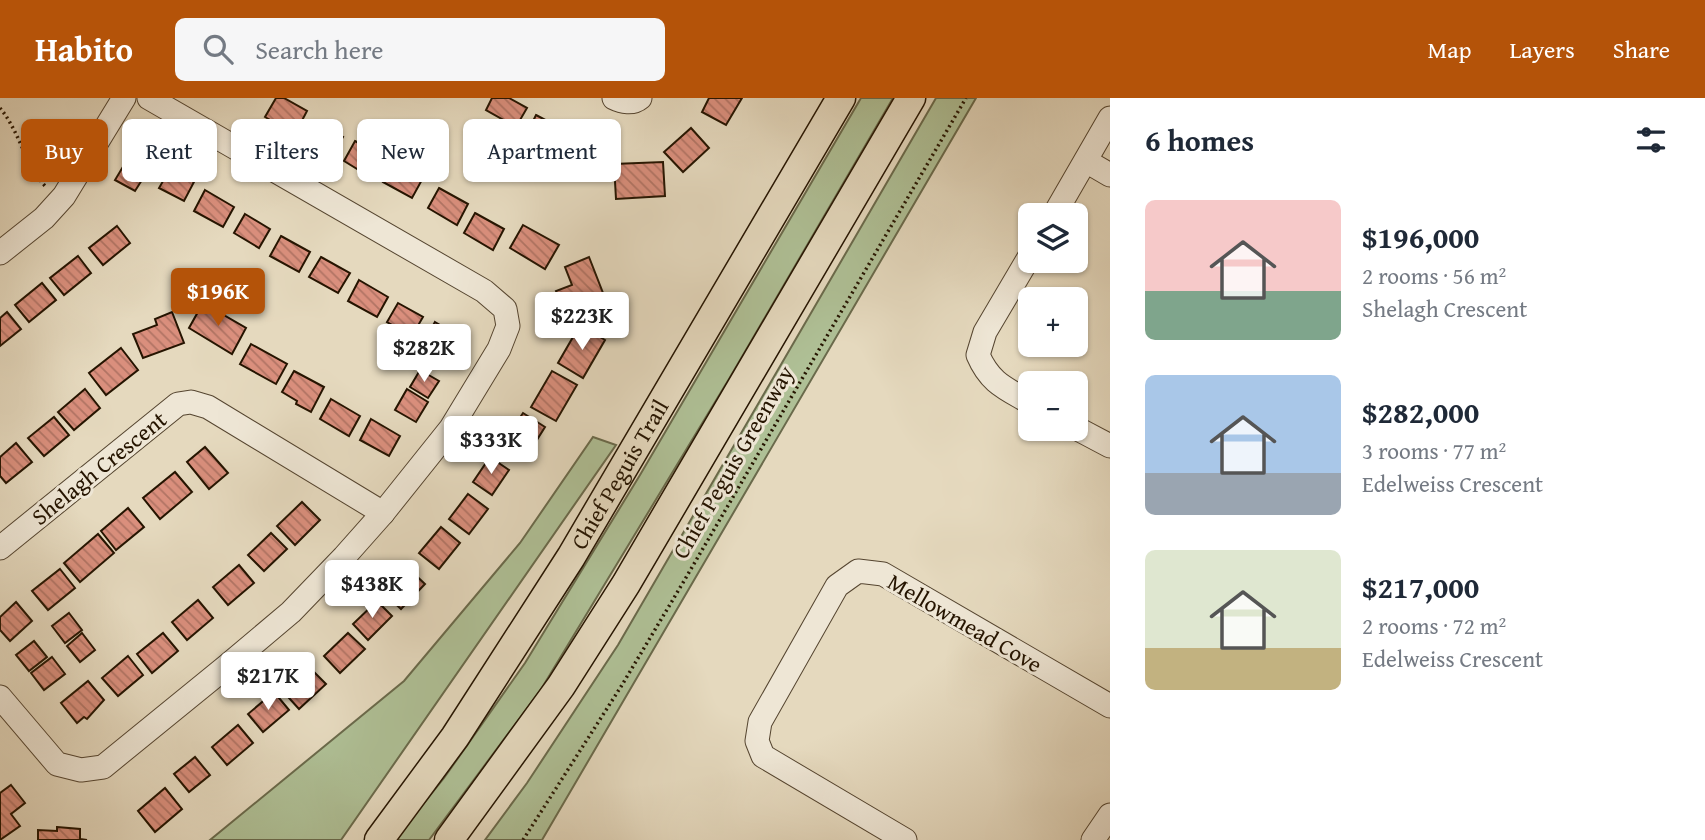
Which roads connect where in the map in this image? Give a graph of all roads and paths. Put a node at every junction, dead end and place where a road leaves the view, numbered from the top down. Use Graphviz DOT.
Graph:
graph roads {
  1 [pos="124,98"];
  2 [pos="149,98"];
  3 [pos="614,98"];
  4 [pos="640,98"];
  5 [pos="841,98"];
  6 [pos="911,98"];
  7 [pos="966,98"];
  8 [pos="0,108"];
  9 [pos="1110,118"];
  10 [pos="1086,161"];
  11 [pos="1110,175"];
  12 [pos="60,201"];
  13 [pos="1061,203"];
  14 [pos="0,253"];
  15 [pos="1020,273"];
  16 [pos="1018,395"];
  17 [pos="1088,434"];
  18 [pos="1110,446"];
  19 [pos="383,513"];
  20 [pos="0,548"];
  21 [pos="0,697"];
  22 [pos="1110,706"];
  23 [pos="1110,815"];
  24 [pos="379,840"];
  25 [pos="449,840"];
  26 [pos="523,840"];
  27 [pos="905,840"];
  28 [pos="1093,840"];
  1 -- 12 [label="street"];
  2 -- 19 [label="street"];
  3 -- 4 [label="street"];
  5 -- 24 [label="main road, Chief Peguis Trail"];
  6 -- 25 [label="main road"];
  7 -- 26 [label="path, Chief Peguis Greenway"];
  8 -- 12 [label="path"];
  9 -- 10 [label="street"];
  10 -- 11 [label="street"];
  10 -- 13 [label="street"];
  12 -- 14 [label="street"];
  15 -- 16 [label="street"];
  17 -- 18 [label="street"];
  19 -- 20 [label="street, Shelagh Crescent"];
  19 -- 21 [label="street"];
  22 -- 27 [label="street, Mellowmead Cove"];
  23 -- 28 [label="street"];
}
